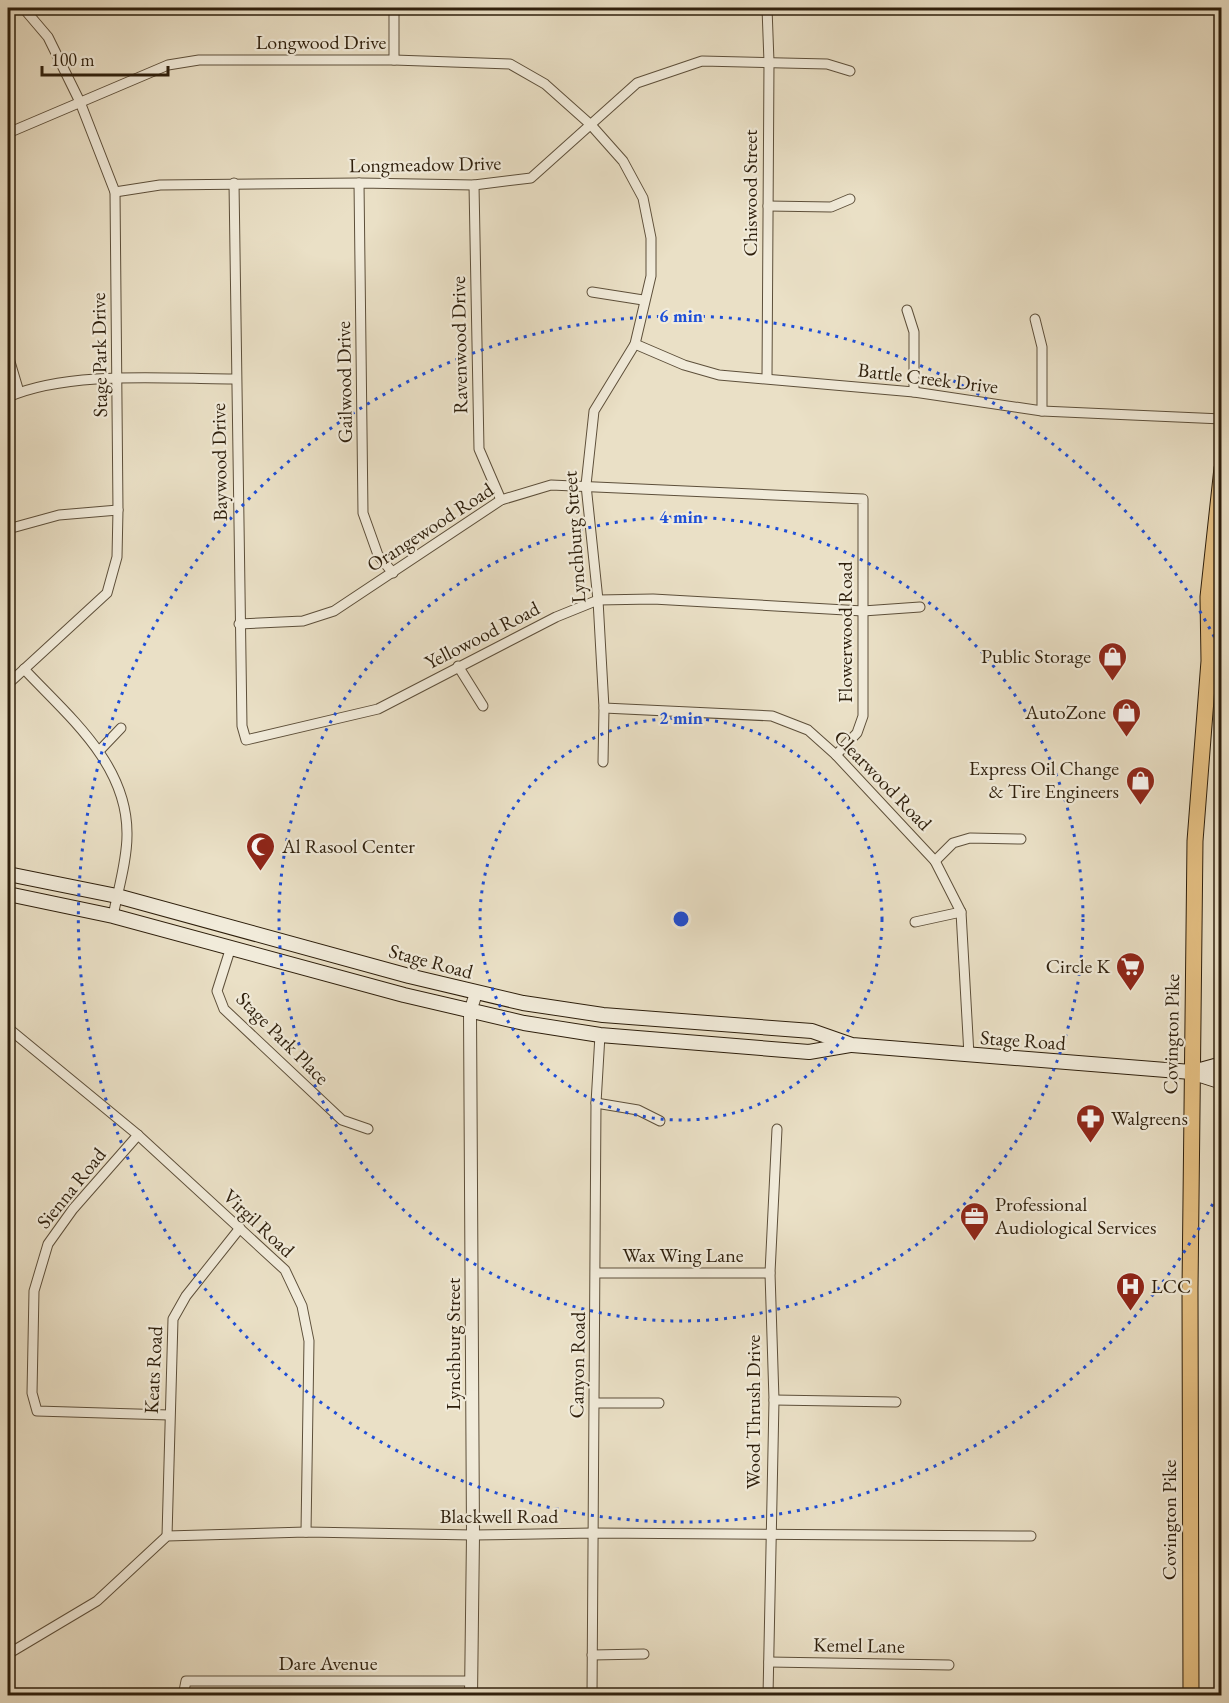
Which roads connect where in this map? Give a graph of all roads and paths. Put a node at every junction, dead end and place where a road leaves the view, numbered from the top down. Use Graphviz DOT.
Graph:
graph roads {
  1 [pos="23,8"];
  2 [pos="394,8"];
  3 [pos="766,8"];
  4 [pos="394,60"];
  5 [pos="769,62"];
  6 [pos="850,71"];
  7 [pos="80,102"];
  8 [pos="591,125"];
  9 [pos="8,133"];
  10 [pos="234,183"];
  11 [pos="359,183"];
  12 [pos="474,185"];
  13 [pos="115,192"];
  14 [pos="850,199"];
  15 [pos="768,206"];
  16 [pos="592,292"];
  17 [pos="643,300"];
  18 [pos="907,310"];
  19 [pos="1035,319"];
  20 [pos="635,344"];
  21 [pos="8,355"];
  22 [pos="766,378"];
  23 [pos="236,379"];
  24 [pos="117,380"];
  25 [pos="19,392"];
  26 [pos="914,392"];
  27 [pos="8,397"];
  28 [pos="1042,411"];
  29 [pos="1221,419"];
  30 [pos="1221,468"];
  31 [pos="586,485"];
  32 [pos="863,499"];
  33 [pos="501,500"];
  34 [pos="118,510"];
  35 [pos="8,529"];
  36 [pos="393,573"];
  37 [pos="598,600"];
  38 [pos="920,607"];
  39 [pos="863,611"];
  40 [pos="1221,614"];
  41 [pos="239,624"];
  42 [pos="1215,660"];
  43 [pos="458,666"];
  44 [pos="24,669"];
  45 [pos="8,684"];
  46 [pos="483,706"];
  47 [pos="604,708"];
  48 [pos="121,728"];
  49 [pos="246,740"];
  50 [pos="100,750"];
  51 [pos="836,754"];
  52 [pos="603,762"];
  53 [pos="1021,839"];
  54 [pos="935,861"];
  55 [pos="8,874"];
  56 [pos="8,894"];
  57 [pos="117,896"];
  58 [pos="961,912"];
  59 [pos="113,916"];
  60 [pos="915,922"];
  61 [pos="231,947"];
  62 [pos="476,993"];
  63 [pos="470,1012"];
  64 [pos="8,1028"];
  65 [pos="600,1035"];
  66 [pos="852,1045"];
  67 [pos="969,1055"];
  68 [pos="1221,1064"];
  69 [pos="1191,1072"];
  70 [pos="1221,1082"];
  71 [pos="596,1103"];
  72 [pos="660,1121"];
  73 [pos="368,1129"];
  74 [pos="777,1129"];
  75 [pos="138,1135"];
  76 [pos="240,1228"];
  77 [pos="596,1273"];
  78 [pos="770,1273"];
  79 [pos="774,1400"];
  80 [pos="896,1402"];
  81 [pos="595,1403"];
  82 [pos="659,1403"];
  83 [pos="169,1415"];
  84 [pos="306,1532"];
  85 [pos="593,1533"];
  86 [pos="473,1535"];
  87 [pos="167,1536"];
  88 [pos="770,1536"];
  89 [pos="1031,1536"];
  90 [pos="8,1654"];
  91 [pos="644,1654"];
  92 [pos="592,1655"];
  93 [pos="769,1662"];
  94 [pos="949,1665"];
  95 [pos="471,1681"];
  96 [pos="183,1695"];
  97 [pos="471,1695"];
  98 [pos="592,1695"];
  99 [pos="768,1695"];
  100 [pos="1191,1695"];
  1 -- 7 [label="street, Stage Park Drive"];
  2 -- 4 [label="street"];
  3 -- 5 [label="street, Chiswood Street"];
  4 -- 7 [label="street, Longwood Drive"];
  4 -- 8 [label="street, Longwood Drive"];
  5 -- 6 [label="street, Longmeadow Drive"];
  5 -- 8 [label="street, Longmeadow Drive"];
  5 -- 15 [label="street, Chiswood Street"];
  7 -- 9 [label="street, Longwood Drive"];
  7 -- 13 [label="street, Stage Park Drive"];
  8 -- 12 [label="street, Longmeadow Drive"];
  8 -- 17 [label="street, Lynchburg Street"];
  10 -- 11 [label="street, Longmeadow Drive"];
  10 -- 13 [label="street, Longmeadow Drive"];
  10 -- 23 [label="street, Baywood Drive"];
  11 -- 12 [label="street, Longmeadow Drive"];
  11 -- 36 [label="street, Gailwood Drive"];
  12 -- 33 [label="street, Ravenwood Drive"];
  13 -- 24 [label="street, Stage Park Drive"];
  14 -- 15 [label="street"];
  15 -- 22 [label="street, Chiswood Street"];
  16 -- 17 [label="street"];
  17 -- 20 [label="street, Lynchburg Street"];
  18 -- 26 [label="street"];
  19 -- 28 [label="street"];
  20 -- 22 [label="street, Battle Creek Drive"];
  20 -- 31 [label="street, Lynchburg Street"];
  21 -- 25 [label="street"];
  22 -- 26 [label="street, Battle Creek Drive"];
  23 -- 24 [label="street"];
  23 -- 41 [label="street, Baywood Drive"];
  24 -- 25 [label="street"];
  24 -- 34 [label="street, Stage Park Drive"];
  25 -- 27 [label="street"];
  26 -- 28 [label="street, Battle Creek Drive"];
  28 -- 29 [label="street, Battle Creek Drive"];
  30 -- 42 [label="main road, Covington Pike"];
  31 -- 32 [label="street, Orangewood Road"];
  31 -- 33 [label="street, Orangewood Road"];
  31 -- 37 [label="street, Lynchburg Street"];
  32 -- 39 [label="street, Flowerwood Road"];
  33 -- 36 [label="street, Orangewood Road"];
  34 -- 35 [label="street"];
  34 -- 44 [label="street, Stage Park Drive"];
  36 -- 41 [label="street, Orangewood Road"];
  37 -- 39 [label="street, Yellowood Road"];
  37 -- 43 [label="street, Yellowood Road"];
  37 -- 47 [label="street, Lynchburg Street"];
  38 -- 39 [label="street, Yellowood Road"];
  39 -- 51 [label="street, Flowerwood Road"];
  40 -- 42 [label="main road, Covington Pike"];
  41 -- 49 [label="street, Baywood Drive"];
  42 -- 69 [label="main road, Covington Pike"];
  43 -- 46 [label="street"];
  43 -- 49 [label="street, Yellowood Road"];
  44 -- 45 [label="street, Stage Park Drive"];
  44 -- 50 [label="street"];
  47 -- 51 [label="street, Clearwood Road"];
  47 -- 52 [label="street, Lynchburg Street"];
  48 -- 50 [label="street"];
  50 -- 57 [label="street"];
  51 -- 54 [label="street, Clearwood Road"];
  53 -- 54 [label="street"];
  54 -- 58 [label="street, Clearwood Road"];
  55 -- 57 [label="main road, Stage Road"];
  56 -- 59 [label="main road, Stage Road"];
  57 -- 59 [label="street"];
  57 -- 62 [label="main road, Stage Road"];
  58 -- 60 [label="street"];
  58 -- 67 [label="street, Clearwood Road"];
  59 -- 61 [label="main road, Stage Road"];
  61 -- 63 [label="main road, Stage Road"];
  61 -- 73 [label="street, Stage Park Place"];
  62 -- 63 [label="street, Lynchburg Street"];
  62 -- 66 [label="main road, Stage Road"];
  63 -- 65 [label="main road, Stage Road"];
  63 -- 86 [label="street, Lynchburg Street"];
  64 -- 75 [label="street, Virgil Road"];
  65 -- 66 [label="main road, Stage Road"];
  65 -- 71 [label="street, Canyon Road"];
  66 -- 67 [label="main road, Stage Road"];
  67 -- 69 [label="main road, Stage Road"];
  68 -- 69 [label="main road, Stage Road"];
  69 -- 70 [label="main road, Stage Road"];
  69 -- 100 [label="main road, Covington Pike"];
  71 -- 72 [label="street"];
  71 -- 77 [label="street, Canyon Road"];
  74 -- 78 [label="street, Wood Thrush Drive"];
  75 -- 76 [label="street, Virgil Road"];
  75 -- 83 [label="street, Sienna Road"];
  76 -- 83 [label="street, Keats Road"];
  76 -- 84 [label="street, Virgil Road"];
  77 -- 78 [label="street, Wax Wing Lane"];
  77 -- 81 [label="street, Canyon Road"];
  78 -- 79 [label="street, Wood Thrush Drive"];
  79 -- 80 [label="street"];
  79 -- 88 [label="street, Wood Thrush Drive"];
  81 -- 82 [label="street"];
  81 -- 85 [label="street, Canyon Road"];
  83 -- 87 [label="street, Keats Road"];
  84 -- 86 [label="street, Blackwell Road"];
  84 -- 87 [label="street, Blackwell Road"];
  85 -- 86 [label="street, Blackwell Road"];
  85 -- 88 [label="street, Blackwell Road"];
  85 -- 92 [label="street, Canyon Road"];
  86 -- 95 [label="street, Lynchburg Street"];
  87 -- 90 [label="street"];
  88 -- 89 [label="street, Blackwell Road"];
  88 -- 93 [label="street, Wood Thrush Drive"];
  91 -- 92 [label="street"];
  92 -- 98 [label="street, Canyon Road"];
  93 -- 94 [label="street, Kemel Lane"];
  93 -- 99 [label="street, Wood Thrush Drive"];
  95 -- 96 [label="street, Dare Avenue"];
  95 -- 97 [label="street, Lynchburg Street"];
}
